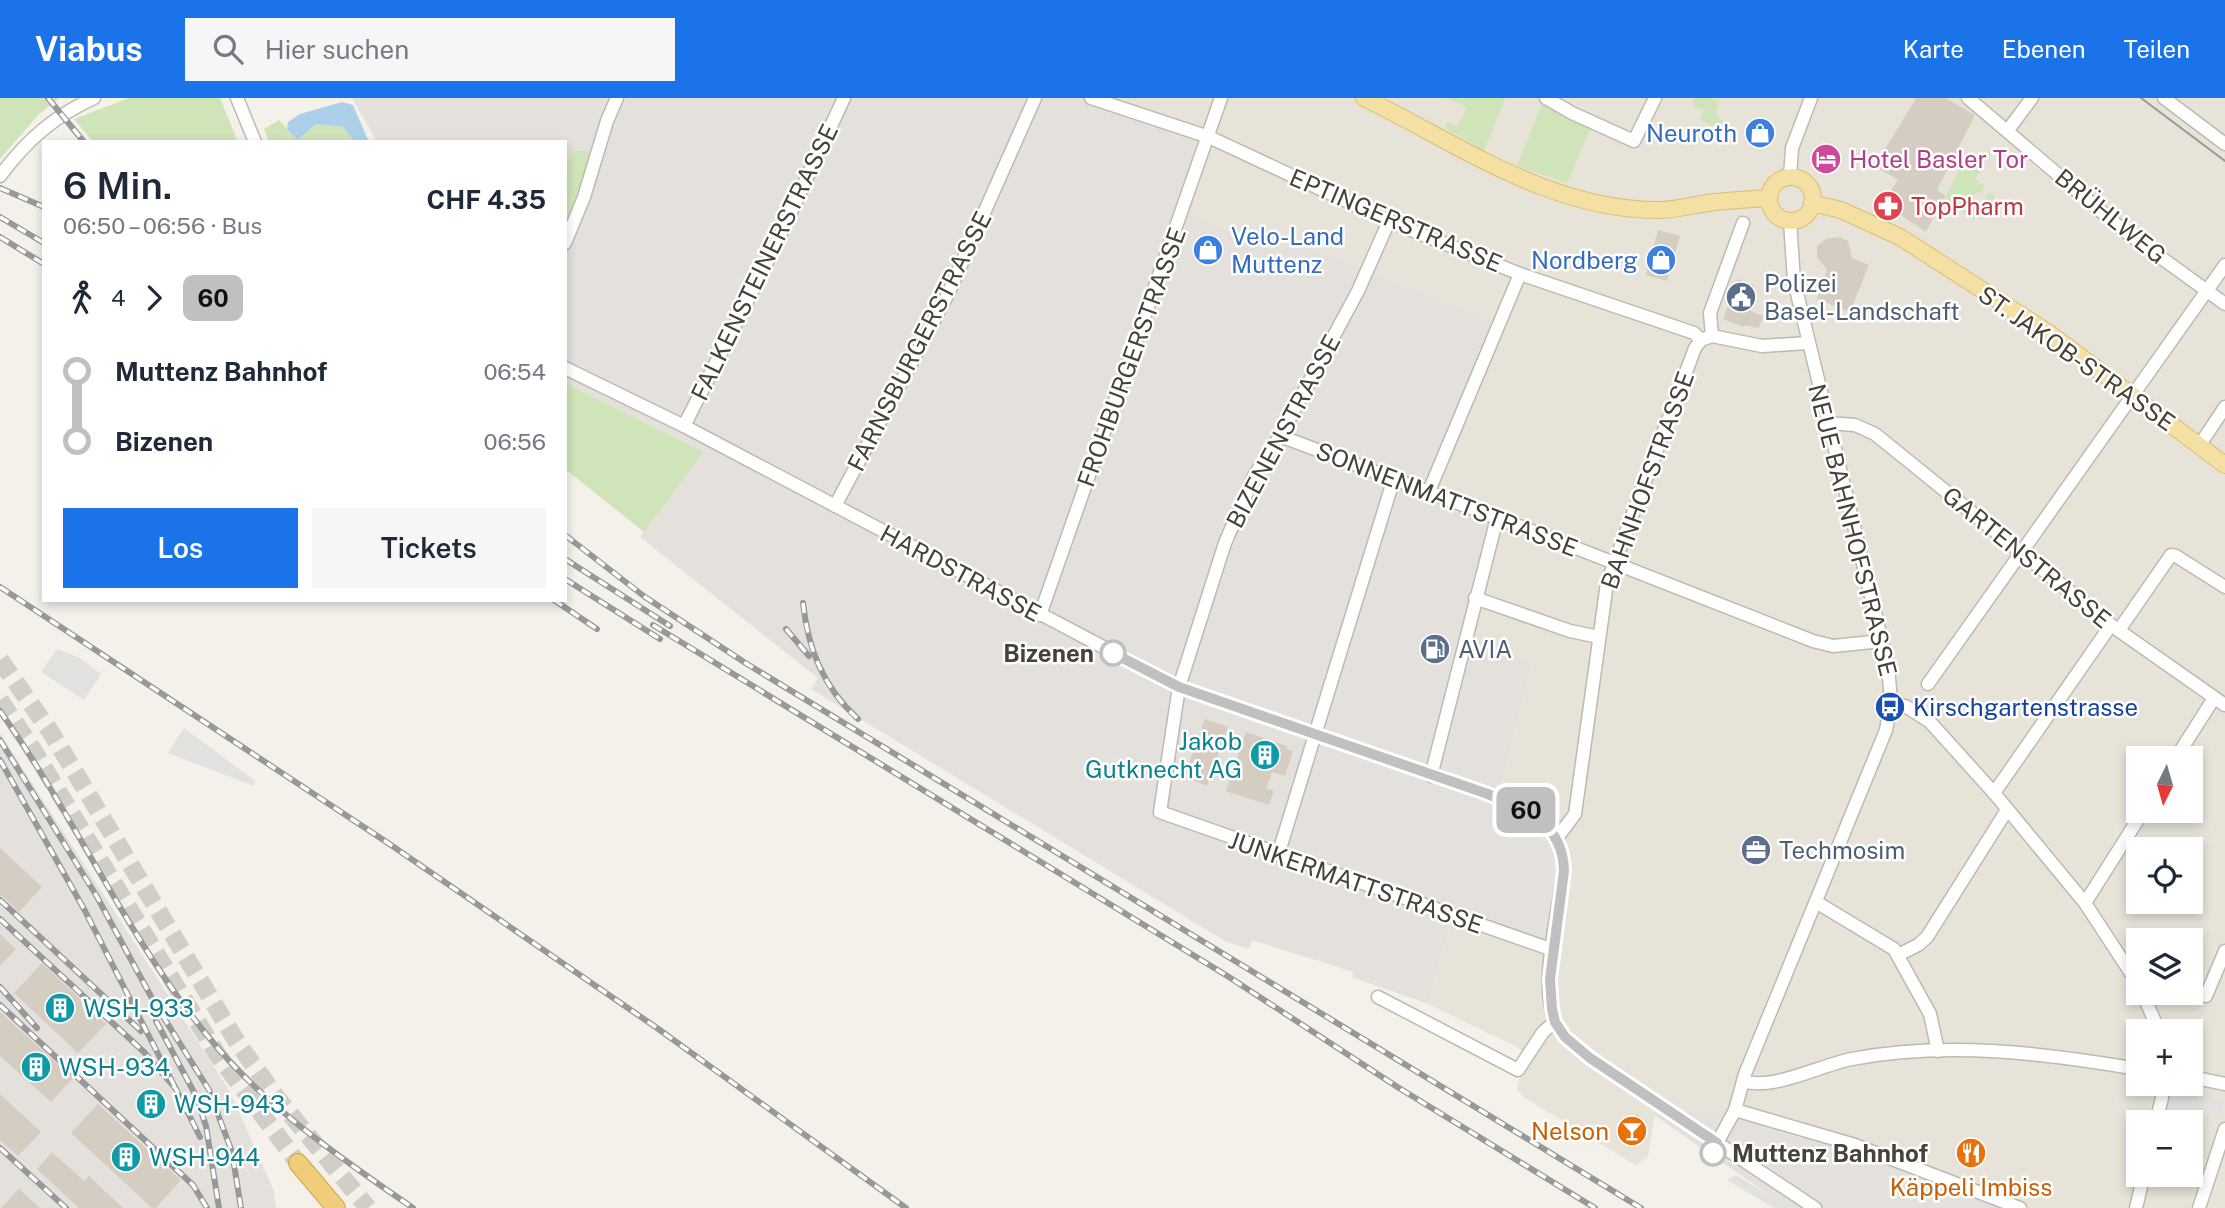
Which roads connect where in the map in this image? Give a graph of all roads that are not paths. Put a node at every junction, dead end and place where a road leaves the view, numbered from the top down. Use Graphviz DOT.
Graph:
graph roads {
  1 [pos="94,98"];
  2 [pos="237,98"];
  3 [pos="617,98"];
  4 [pos="844,98"];
  5 [pos="1035,98"];
  6 [pos="1091,98"];
  7 [pos="1222,98"];
  8 [pos="1364,98"];
  9 [pos="1546,98"];
  10 [pos="1656,98"];
  11 [pos="1811,98"];
  12 [pos="1968,98"];
  13 [pos="2032,98"];
  14 [pos="2164,98"];
  15 [pos="2008,130"];
  16 [pos="1209,137"];
  17 [pos="254,140"];
  18 [pos="2225,144"];
  19 [pos="0,176"];
  20 [pos="1790,177"];
  21 [pos="1768,198"];
  22 [pos="1812,203"];
  23 [pos="1389,221"];
  24 [pos="1790,221"];
  25 [pos="1743,223"];
  26 [pos="567,238"];
  27 [pos="2225,265"];
  28 [pos="1520,274"];
  29 [pos="2206,291"];
  30 [pos="2225,304"];
  31 [pos="1707,338"];
  32 [pos="1807,343"];
  33 [pos="567,369"];
  34 [pos="2133,396"];
  35 [pos="2225,407"];
  36 [pos="1826,423"];
  37 [pos="684,426"];
  38 [pos="1280,436"];
  39 [pos="2199,446"];
  40 [pos="2225,465"];
  41 [pos="1394,478"];
  42 [pos="1429,491"];
  43 [pos="835,506"];
  44 [pos="1497,518"];
  45 [pos="2020,552"];
  46 [pos="1614,563"];
  47 [pos="2225,587"];
  48 [pos="1475,598"];
  49 [pos="1040,615"];
  50 [pos="2115,627"];
  51 [pos="1599,637"];
  52 [pos="1882,641"];
  53 [pos="1928,684"];
  54 [pos="1179,687"];
  55 [pos="2219,701"];
  56 [pos="1891,702"];
  57 [pos="1313,735"];
  58 [pos="2185,746"];
  59 [pos="1431,776"];
  60 [pos="1994,793"];
  61 [pos="2007,810"];
  62 [pos="1160,812"];
  63 [pos="2136,823"];
  64 [pos="1558,838"];
  65 [pos="1278,855"];
  66 [pos="1816,902"];
  67 [pos="2085,903"];
  68 [pos="1553,950"];
  69 [pos="2225,951"];
  70 [pos="1898,955"];
  71 [pos="2126,966"];
  72 [pos="2206,996"];
  73 [pos="1378,998"];
  74 [pos="1555,1022"];
  75 [pos="1938,1051"];
  76 [pos="2126,1067"];
  77 [pos="2203,1079"];
  78 [pos="1743,1081"];
  79 [pos="2225,1084"];
  80 [pos="1735,1110"];
  81 [pos="2225,1129"];
  82 [pos="1717,1143"];
  83 [pos="298,1163"];
  84 [pos="2141,1187"];
  85 [pos="1813,1207"];
  86 [pos="336,1208"];
  87 [pos="2020,1208"];
  88 [pos="2136,1208"];
  89 [pos="2199,1208"];
  1 -- 19 [label="street"];
  2 -- 17 [label="street"];
  3 -- 26 [label="street"];
  4 -- 37 [label="street, FALKENSTEINERSTRASSE"];
  5 -- 43 [label="street, FARNSBURGERSTRASSE"];
  6 -- 16 [label="street, EPTINGERSTRASSE"];
  7 -- 16 [label="street, FROHBURGERSTRASSE"];
  8 -- 21 [label="main road"];
  9 -- 10 [label="street"];
  11 -- 20 [label="street"];
  12 -- 15 [label="street, BRÜHLWEG"];
  13 -- 15 [label="street"];
  14 -- 18 [label="street"];
  15 -- 29 [label="street, BRÜHLWEG"];
  16 -- 23 [label="street, EPTINGERSTRASSE"];
  16 -- 49 [label="street, FROHBURGERSTRASSE"];
  20 -- 21 [label="main road"];
  20 -- 22 [label="main road"];
  21 -- 24 [label="main road"];
  22 -- 24 [label="main road"];
  22 -- 34 [label="main road, ST. JAKOB-STRASSE"];
  23 -- 28 [label="street, EPTINGERSTRASSE"];
  23 -- 38 [label="street, BIZENENSTRASSE"];
  24 -- 32 [label="street, NEUE BAHNHOFSTRASSE"];
  25 -- 31 [label="street, BAHNHOFSTRASSE"];
  27 -- 29 [label="street"];
  28 -- 31 [label="street, EPTINGERSTRASSE"];
  28 -- 42 [label="street"];
  29 -- 30 [label="street, BRÜHLWEG"];
  29 -- 34 [label="street"];
  31 -- 32 [label="street"];
  31 -- 46 [label="street, BAHNHOFSTRASSE"];
  32 -- 36 [label="street, NEUE BAHNHOFSTRASSE"];
  33 -- 37 [label="street, HARDSTRASSE"];
  34 -- 39 [label="main road, ST. JAKOB-STRASSE"];
  34 -- 45 [label="street"];
  35 -- 39 [label="street"];
  36 -- 45 [label="street, GARTENSTRASSE"];
  36 -- 52 [label="street, NEUE BAHNHOFSTRASSE"];
  37 -- 43 [label="street, HARDSTRASSE"];
  38 -- 41 [label="street, SONNENMATTSTRASSE"];
  38 -- 54 [label="street, BIZENENSTRASSE"];
  39 -- 40 [label="main road, ST. JAKOB-STRASSE"];
  41 -- 42 [label="street, SONNENMATTSTRASSE"];
  41 -- 57 [label="street"];
  42 -- 44 [label="street, SONNENMATTSTRASSE"];
  43 -- 49 [label="street, HARDSTRASSE"];
  44 -- 46 [label="street, SONNENMATTSTRASSE"];
  44 -- 48 [label="street"];
  45 -- 50 [label="street, GARTENSTRASSE"];
  45 -- 53 [label="street"];
  46 -- 51 [label="street, BAHNHOFSTRASSE"];
  46 -- 52 [label="street"];
  47 -- 50 [label="street"];
  48 -- 51 [label="street"];
  48 -- 59 [label="street"];
  49 -- 54 [label="street, HARDSTRASSE"];
  50 -- 55 [label="street, GARTENSTRASSE"];
  50 -- 60 [label="street"];
  51 -- 64 [label="street, BAHNHOFSTRASSE"];
  52 -- 56 [label="street, NEUE BAHNHOFSTRASSE"];
  54 -- 57 [label="street, HARDSTRASSE"];
  54 -- 62 [label="street, BIZENENSTRASSE"];
  55 -- 58 [label="street"];
  56 -- 60 [label="street"];
  56 -- 66 [label="street, NEUE BAHNHOFSTRASSE"];
  57 -- 59 [label="street, HARDSTRASSE"];
  57 -- 65 [label="street"];
  59 -- 64 [label="street, HARDSTRASSE"];
  60 -- 61 [label="street"];
  61 -- 67 [label="street"];
  61 -- 70 [label="street"];
  62 -- 65 [label="street, JUNKERMATTSTRASSE"];
  63 -- 67 [label="street"];
  64 -- 68 [label="street"];
  65 -- 68 [label="street, JUNKERMATTSTRASSE"];
  66 -- 70 [label="street"];
  66 -- 78 [label="street, NEUE BAHNHOFSTRASSE"];
  67 -- 71 [label="street"];
  68 -- 74 [label="street"];
  69 -- 72 [label="street"];
  70 -- 75 [label="street"];
  73 -- 74 [label="street"];
  74 -- 82 [label="street"];
  75 -- 76 [label="street"];
  75 -- 78 [label="street"];
  77 -- 79 [label="street"];
  78 -- 80 [label="street, NEUE BAHNHOFSTRASSE"];
  80 -- 82 [label="street, NEUE BAHNHOFSTRASSE"];
  80 -- 87 [label="street"];
  81 -- 89 [label="street"];
  82 -- 85 [label="street"];
  83 -- 86 [label="highway"];
  84 -- 88 [label="street"];
}
